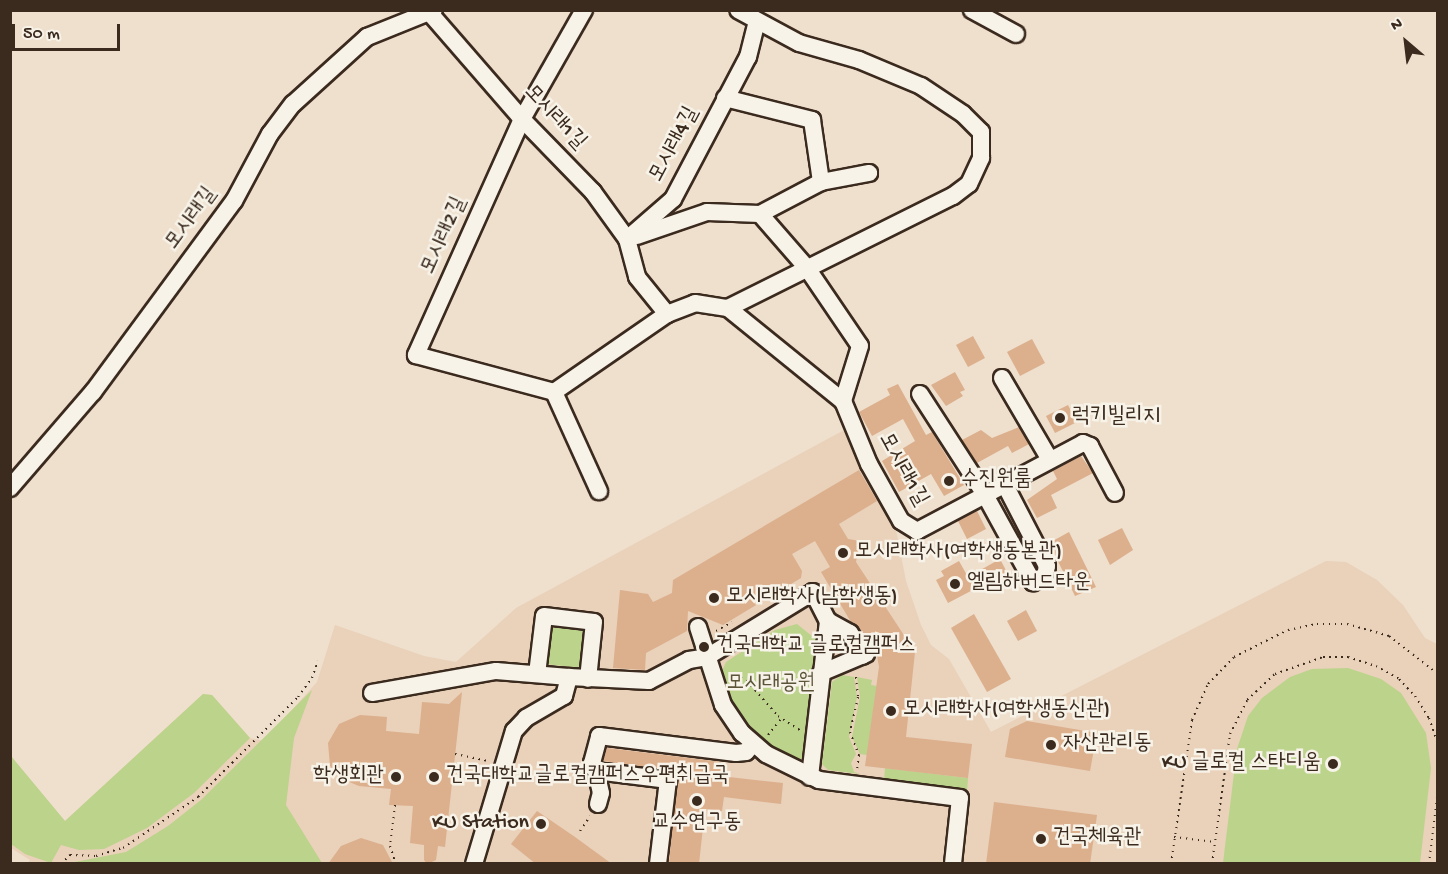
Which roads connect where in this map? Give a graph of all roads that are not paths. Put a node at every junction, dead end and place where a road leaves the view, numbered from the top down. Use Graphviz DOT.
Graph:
graph roads {
  1 [pos="584,10"];
  2 [pos="738,10"];
  3 [pos="972,10"];
  4 [pos="431,11"];
  5 [pos="757,22"];
  6 [pos="1016,34"];
  7 [pos="725,98"];
  8 [pos="522,119"];
  9 [pos="869,173"];
  10 [pos="822,182"];
  11 [pos="760,214"];
  12 [pos="627,239"];
  13 [pos="807,268"];
  14 [pos="728,308"];
  15 [pos="667,314"];
  16 [pos="1002,378"];
  17 [pos="554,392"];
  18 [pos="920,394"];
  19 [pos="843,401"];
  20 [pos="1049,458"];
  21 [pos="1004,483"];
  22 [pos="10,488"];
  23 [pos="598,491"];
  24 [pos="984,493"];
  25 [pos="1115,493"];
  26 [pos="828,621"];
  27 [pos="698,627"];
  28 [pos="707,657"];
  29 [pos="821,673"];
  30 [pos="537,674"];
  31 [pos="569,677"];
  32 [pos="588,679"];
  33 [pos="372,693"];
  34 [pos="755,746"];
  35 [pos="596,771"];
  36 [pos="810,777"];
  37 [pos="598,804"];
  38 [pos="474,864"];
  39 [pos="658,864"];
  40 [pos="953,864"];
  1 -- 8 [label="street, 모시래2길"];
  2 -- 5 [label="street"];
  3 -- 6 [label="street"];
  4 -- 8 [label="street, 모시래1길"];
  4 -- 22 [label="street, 모시래길"];
  5 -- 7 [label="street, 모시래4길"];
  5 -- 13 [label="street"];
  7 -- 10 [label="street, 모시래4길"];
  7 -- 12 [label="street, 모시래4길"];
  8 -- 12 [label="street, 모시래1길"];
  8 -- 17 [label="street, 모시래2길"];
  9 -- 10 [label="street"];
  10 -- 11 [label="street"];
  11 -- 12 [label="street"];
  11 -- 13 [label="street"];
  12 -- 15 [label="street, 모시래1길"];
  13 -- 14 [label="street"];
  13 -- 19 [label="street"];
  14 -- 15 [label="street"];
  14 -- 19 [label="street"];
  15 -- 17 [label="street"];
  16 -- 20 [label="street"];
  17 -- 23 [label="street"];
  18 -- 24 [label="street"];
  19 -- 24 [label="street, 모시래1길"];
  20 -- 21 [label="street, 모시래1길"];
  20 -- 25 [label="street, 모시래1길"];
  21 -- 24 [label="street, 모시래1길"];
  21 -- 24 [label="street"];
  26 -- 28 [label="street"];
  26 -- 29 [label="street"];
  26 -- 29 [label="street"];
  27 -- 28 [label="street"];
  28 -- 32 [label="street"];
  28 -- 34 [label="street"];
  29 -- 36 [label="street"];
  30 -- 31 [label="street"];
  30 -- 32 [label="street"];
  30 -- 33 [label="street"];
  31 -- 32 [label="street"];
  31 -- 38 [label="street"];
  34 -- 35 [label="street"];
  34 -- 36 [label="street"];
  35 -- 37 [label="street"];
  35 -- 39 [label="street"];
  36 -- 40 [label="street"];
}
